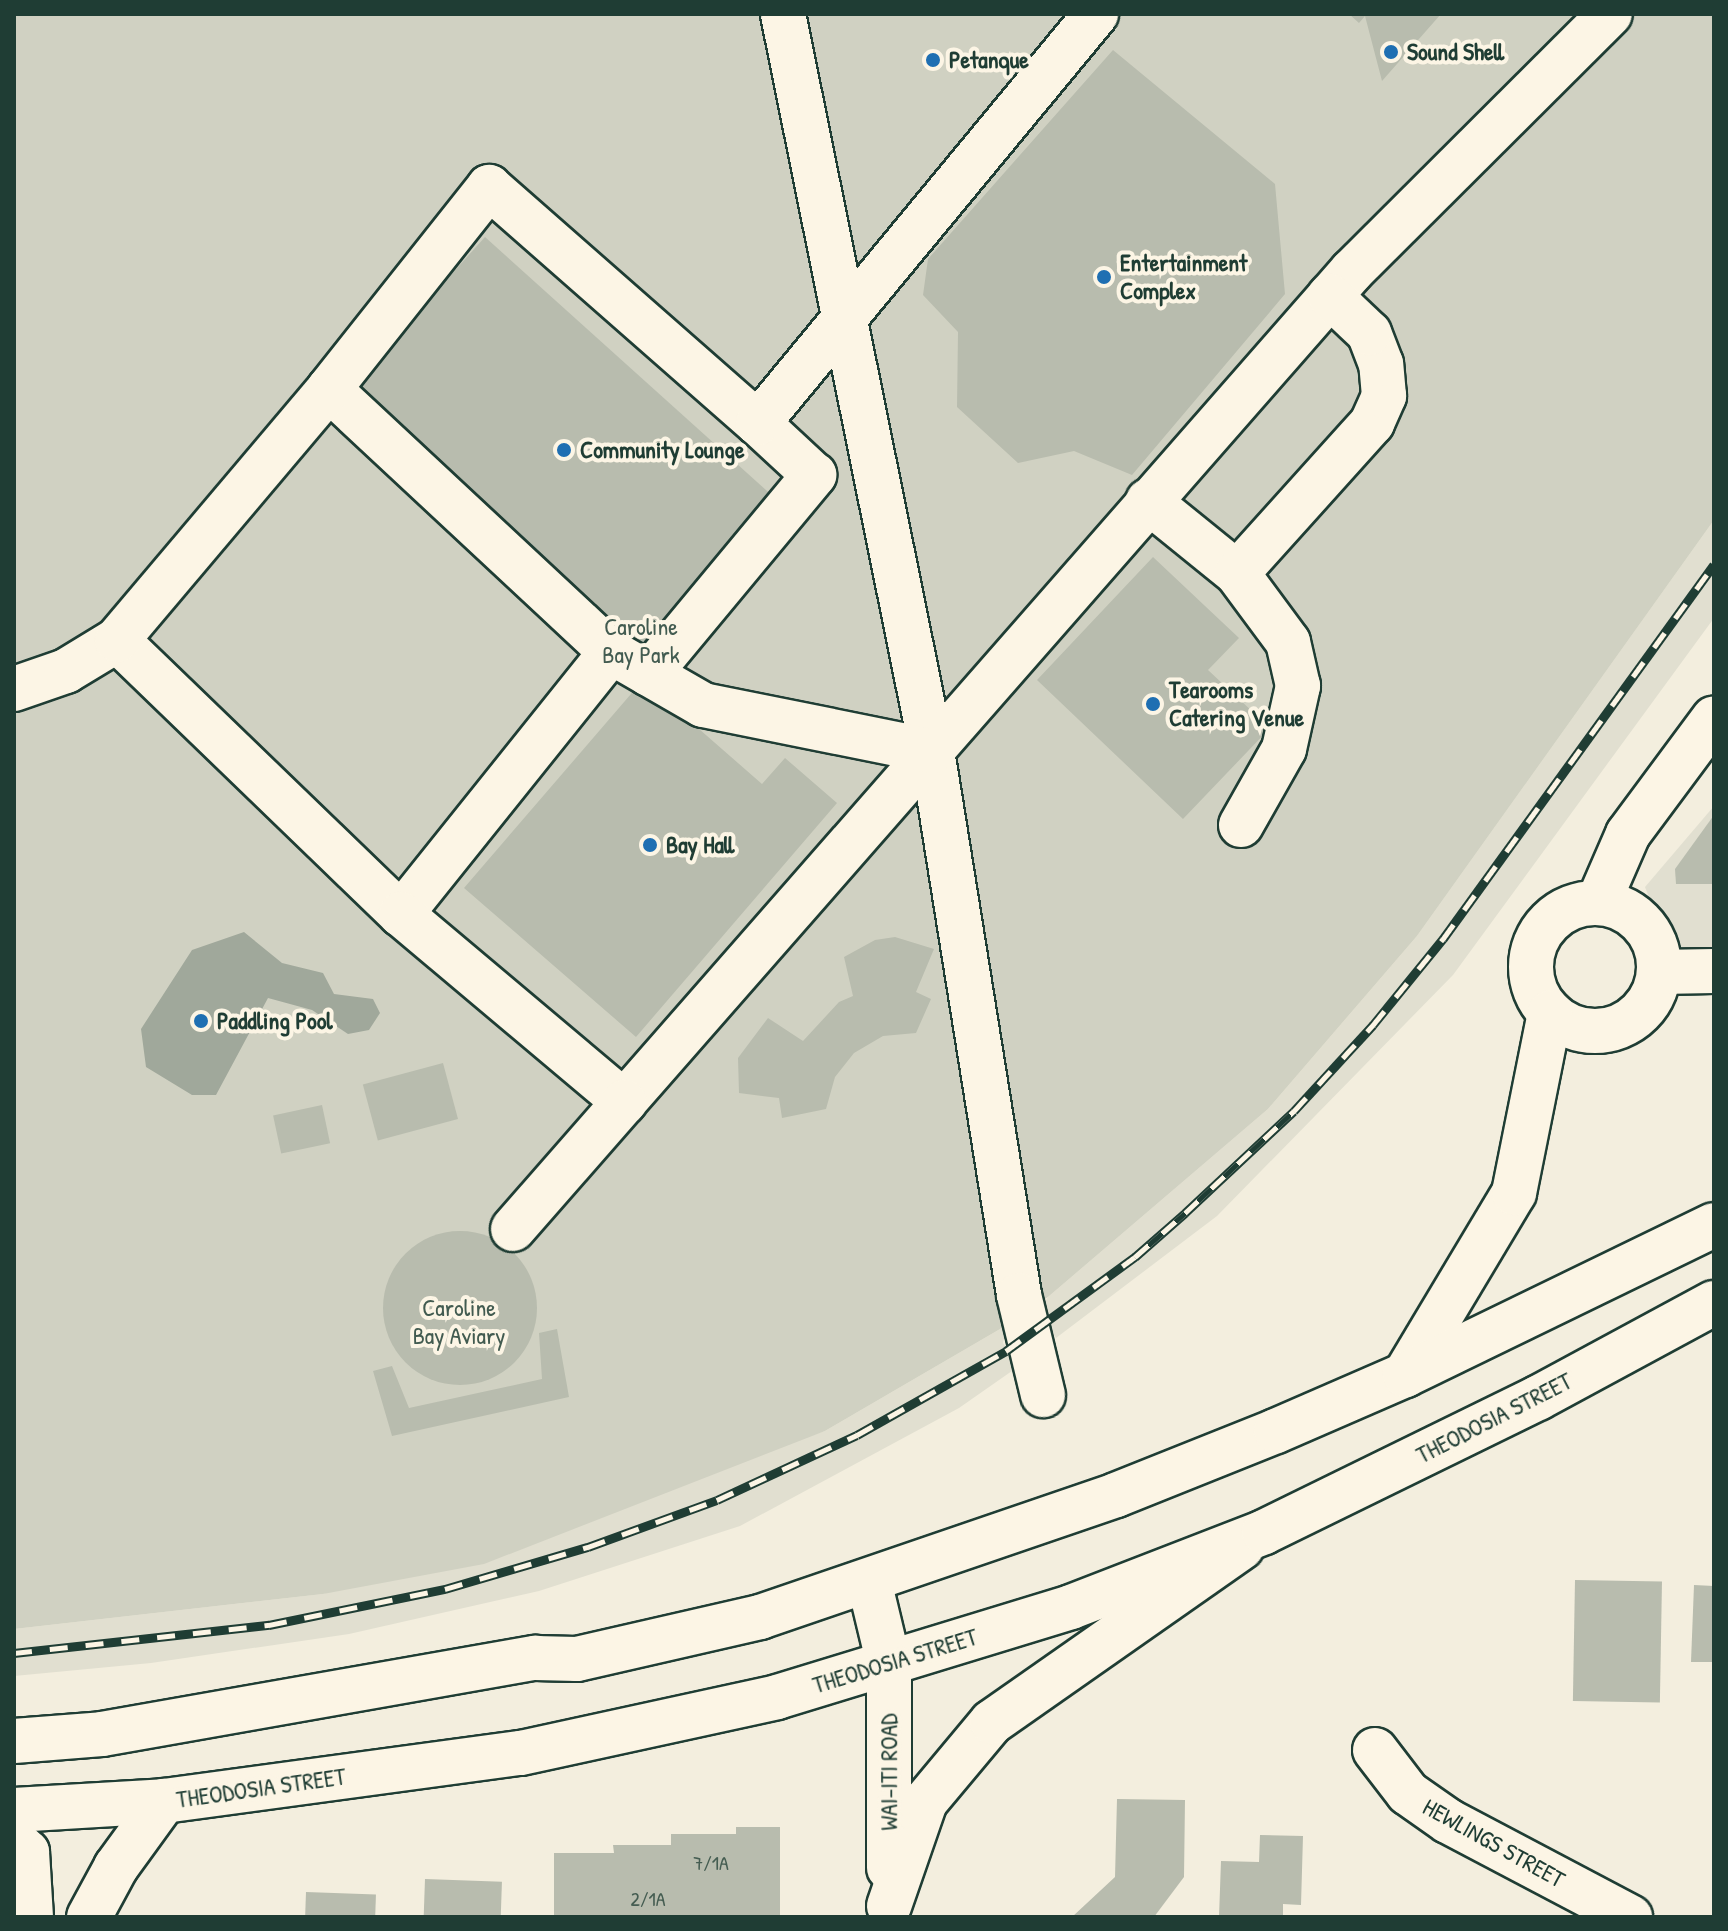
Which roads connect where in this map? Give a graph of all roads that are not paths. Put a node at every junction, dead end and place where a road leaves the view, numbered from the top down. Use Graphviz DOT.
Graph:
graph roads {
  1 [pos="783,14"];
  2 [pos="1096,14"];
  3 [pos="1610,14"];
  4 [pos="1330,296"];
  5 [pos="844,315"];
  6 [pos="329,389"];
  7 [pos="758,423"];
  8 [pos="1148,501"];
  9 [pos="1237,573"];
  10 [pos="117,640"];
  11 [pos="611,652"];
  12 [pos="649,674"];
  13 [pos="14,689"];
  14 [pos="1714,718"];
  15 [pos="932,751"];
  16 [pos="1241,825"];
  17 [pos="1598,903"];
  18 [pos="401,914"];
  19 [pos="1714,971"];
  20 [pos="1659,972"];
  21 [pos="1550,1013"];
  22 [pos="624,1102"];
  23 [pos="1714,1225"];
  24 [pos="513,1229"];
  25 [pos="1714,1303"];
  26 [pos="1405,1375"];
  27 [pos="1043,1395"];
  28 [pos="1264,1532"];
  29 [pos="869,1581"];
  30 [pos="889,1664"];
  31 [pos="14,1741"];
  32 [pos="1375,1750"];
  33 [pos="164,1801"];
  34 [pos="14,1810"];
  35 [pos="14,1840"];
  36 [pos="888,1912"];
  37 [pos="31,1917"];
  38 [pos="89,1917"];
  39 [pos="1630,1917"];
  1 -- 5 [label="main road"];
  2 -- 5 [label="main road"];
  3 -- 4 [label="main road"];
  4 -- 8 [label="main road"];
  4 -- 9 [label="main road"];
  5 -- 7 [label="main road"];
  5 -- 15 [label="main road"];
  6 -- 7 [label="main road"];
  6 -- 10 [label="main road"];
  6 -- 11 [label="main road"];
  7 -- 12 [label="main road"];
  8 -- 9 [label="main road"];
  8 -- 15 [label="main road"];
  9 -- 16 [label="main road"];
  10 -- 13 [label="main road"];
  10 -- 18 [label="main road"];
  11 -- 12 [label="main road"];
  11 -- 18 [label="main road"];
  12 -- 15 [label="main road"];
  14 -- 17 [label="main road"];
  15 -- 22 [label="main road"];
  15 -- 27 [label="main road"];
  17 -- 20 [label="main road"];
  17 -- 21 [label="main road"];
  18 -- 22 [label="main road"];
  19 -- 20 [label="main road"];
  20 -- 21 [label="main road"];
  21 -- 26 [label="main road"];
  22 -- 24 [label="main road"];
  23 -- 26 [label="main road"];
  25 -- 28 [label="main road, THEODOSIA STREET"];
  26 -- 29 [label="main road"];
  28 -- 30 [label="main road, THEODOSIA STREET"];
  28 -- 36 [label="main road"];
  29 -- 30 [label="main road, WAI-ITI ROAD"];
  29 -- 31 [label="main road"];
  30 -- 33 [label="main road, THEODOSIA STREET"];
  30 -- 36 [label="main road, WAI-ITI ROAD"];
  32 -- 39 [label="main road, HEWLINGS STREET"];
  33 -- 34 [label="main road, THEODOSIA STREET"];
  33 -- 38 [label="main road"];
  35 -- 37 [label="main road"];
}
